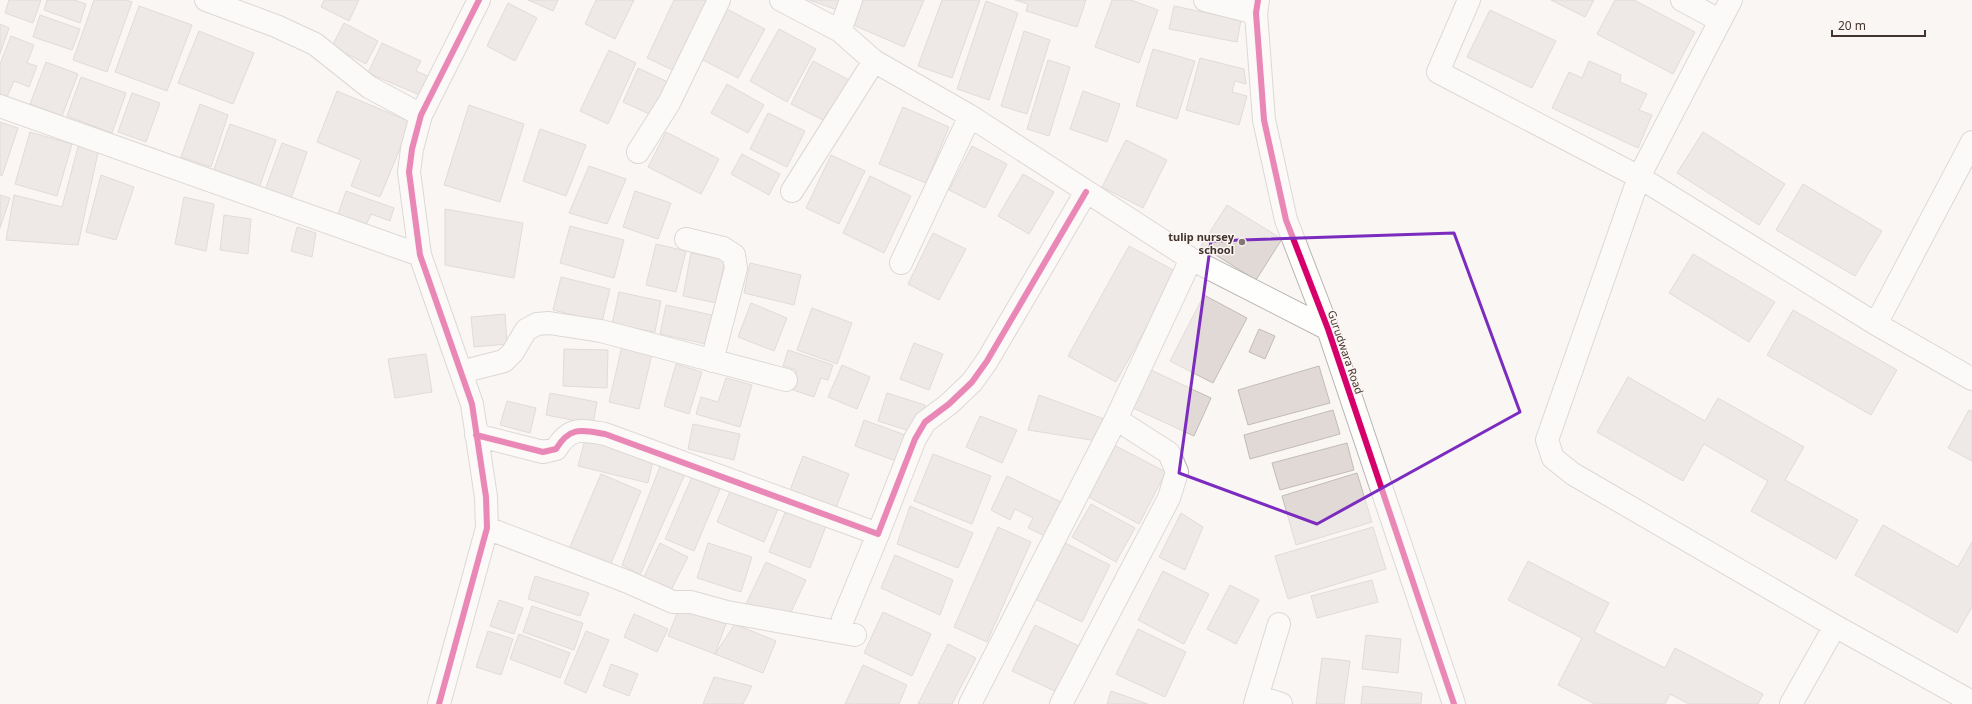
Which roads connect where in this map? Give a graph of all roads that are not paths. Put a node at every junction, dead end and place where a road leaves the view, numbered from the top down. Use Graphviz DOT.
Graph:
graph roads {
  1 [pos="206,0"];
  2 [pos="479,0"];
  3 [pos="719,0"];
  4 [pos="781,0"];
  5 [pos="851,0"];
  6 [pos="1205,0"];
  7 [pos="1469,0"];
  8 [pos="1682,0"];
  9 [pos="1731,0"];
  10 [pos="1257,7"];
  11 [pos="1719,20"];
  12 [pos="840,30"];
  13 [pos="874,61"];
  14 [pos="0,106"];
  15 [pos="421,115"];
  16 [pos="970,116"];
  17 [pos="1972,142"];
  18 [pos="638,152"];
  19 [pos="1639,177"];
  20 [pos="792,191"];
  21 [pos="1086,192"];
  22 [pos="686,239"];
  23 [pos="420,255"];
  24 [pos="1191,259"];
  25 [pos="901,263"];
  26 [pos="1876,324"];
  27 [pos="1328,329"];
  28 [pos="712,360"];
  29 [pos="461,372"];
  30 [pos="1972,378"];
  31 [pos="786,380"];
  32 [pos="1116,419"];
  33 [pos="476,435"];
  34 [pos="487,528"];
  35 [pos="878,534"];
  36 [pos="1279,624"];
  37 [pos="1835,626"];
  38 [pos="1256,700"];
  39 [pos="1972,702"];
  40 [pos="439,704"];
  41 [pos="970,704"];
  42 [pos="1061,704"];
  43 [pos="1281,704"];
  44 [pos="1454,704"];
  45 [pos="1791,704"];
  1 -- 15 [label="street"];
  2 -- 15 [label="street"];
  3 -- 18 [label="street"];
  4 -- 12 [label="street"];
  5 -- 12 [label="street"];
  6 -- 10 [label="street"];
  7 -- 19 [label="street"];
  8 -- 11 [label="street"];
  9 -- 11 [label="street"];
  10 -- 27 [label="street, Gurudwara Road"];
  11 -- 19 [label="street"];
  12 -- 13 [label="street"];
  13 -- 16 [label="street"];
  13 -- 20 [label="street"];
  14 -- 23 [label="street"];
  15 -- 23 [label="street"];
  16 -- 21 [label="street"];
  16 -- 25 [label="street"];
  17 -- 26 [label="street"];
  19 -- 26 [label="street"];
  19 -- 37 [label="street"];
  21 -- 24 [label="street"];
  21 -- 35 [label="street"];
  22 -- 28 [label="street"];
  23 -- 29 [label="street"];
  24 -- 27 [label="street"];
  24 -- 32 [label="street"];
  26 -- 30 [label="street"];
  27 -- 44 [label="street, Gurudwara Road"];
  28 -- 29 [label="street"];
  28 -- 31 [label="street"];
  29 -- 33 [label="street"];
  32 -- 41 [label="street"];
  32 -- 42 [label="street"];
  33 -- 34 [label="street"];
  33 -- 35 [label="street"];
  34 -- 35 [label="street"];
  34 -- 40 [label="street"];
  36 -- 38 [label="street"];
  37 -- 39 [label="street"];
  37 -- 45 [label="street"];
  38 -- 43 [label="street"];
}
